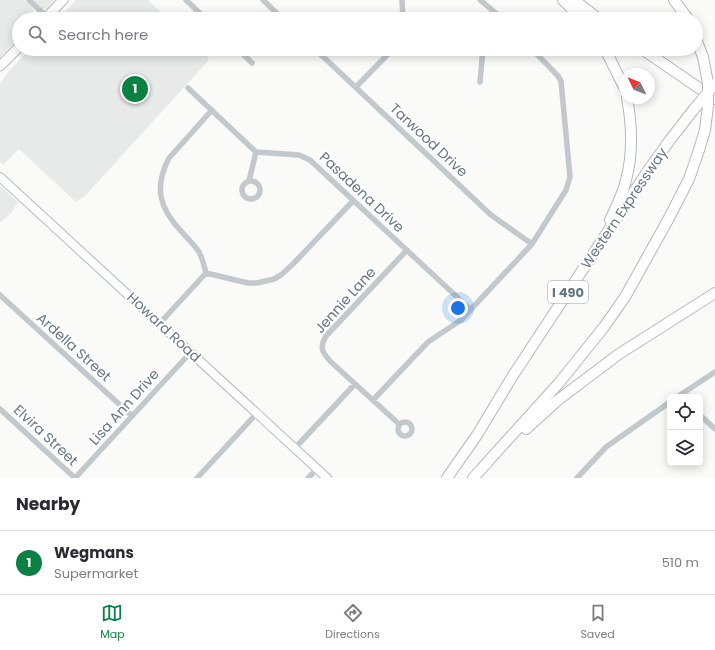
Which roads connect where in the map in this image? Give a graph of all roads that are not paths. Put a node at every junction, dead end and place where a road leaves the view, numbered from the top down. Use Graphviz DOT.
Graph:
graph roads {
  1 [pos="29,0"];
  2 [pos="63,0"];
  3 [pos="186,0"];
  4 [pos="263,0"];
  5 [pos="402,0"];
  6 [pos="480,0"];
  7 [pos="563,0"];
  8 [pos="574,0"];
  9 [pos="674,0"];
  10 [pos="40,12"];
  11 [pos="52,12"];
  12 [pos="199,12"];
  13 [pos="276,12"];
  14 [pos="403,12"];
  15 [pos="495,12"];
  16 [pos="575,12"];
  17 [pos="590,12"];
  18 [pos="683,12"];
  19 [pos="12,54"];
  20 [pos="245,56"];
  21 [pos="323,56"];
  22 [pos="385,56"];
  23 [pos="482,56"];
  24 [pos="538,56"];
  25 [pos="608,56"];
  26 [pos="652,56"];
  27 [pos="703,56"];
  28 [pos="252,63"];
  29 [pos="0,66"];
  30 [pos="619,77"];
  31 [pos="480,82"];
  32 [pos="715,84"];
  33 [pos="356,87"];
  34 [pos="188,88"];
  35 [pos="715,88"];
  36 [pos="715,99"];
  37 [pos="628,104"];
  38 [pos="694,109"];
  39 [pos="212,110"];
  40 [pos="256,152"];
  41 [pos="0,177"];
  42 [pos="249,181"];
  43 [pos="353,201"];
  44 [pos="532,244"];
  45 [pos="407,250"];
  46 [pos="587,264"];
  47 [pos="206,273"];
  48 [pos="715,294"];
  49 [pos="0,295"];
  50 [pos="471,310"];
  51 [pos="160,323"];
  52 [pos="190,352"];
  53 [pos="715,372"];
  54 [pos="355,384"];
  55 [pos="683,394"];
  56 [pos="373,400"];
  57 [pos="667,404"];
  58 [pos="0,409"];
  59 [pos="257,413"];
  60 [pos="131,416"];
  61 [pos="703,417"];
  62 [pos="399,424"];
  63 [pos="715,429"];
  64 [pos="295,448"];
  65 [pos="483,467"];
  66 [pos="317,468"];
  67 [pos="75,478"];
  68 [pos="197,478"];
  69 [pos="308,478"];
  70 [pos="327,478"];
  71 [pos="447,478"];
  72 [pos="473,478"];
  73 [pos="577,478"];
  1 -- 10 [label="street"];
  2 -- 11 [label="main road"];
  3 -- 12 [label="street"];
  4 -- 13 [label="street"];
  5 -- 14 [label="street"];
  6 -- 15 [label="street"];
  7 -- 16 [label="highway"];
  8 -- 17 [label="highway"];
  9 -- 18 [label="highway"];
  19 -- 29 [label="main road"];
  20 -- 28 [label="street"];
  21 -- 33 [label="street, Tarwood Drive"];
  22 -- 33 [label="street"];
  23 -- 31 [label="street"];
  24 -- 44 [label="street"];
  25 -- 30 [label="highway"];
  26 -- 36 [label="highway"];
  27 -- 65 [label="highway, bridge"];
  32 -- 38 [label="highway, Western Expressway / I 490, bridge"];
  33 -- 44 [label="street, Tarwood Drive"];
  34 -- 39 [label="street"];
  35 -- 38 [label="highway, bridge"];
  37 -- 46 [label="highway"];
  38 -- 46 [label="highway, Western Expressway / I 490"];
  39 -- 40 [label="street"];
  39 -- 47 [label="street"];
  40 -- 42 [label="street"];
  40 -- 43 [label="street, Pasadena Drive"];
  41 -- 51 [label="main road, Howard Road"];
  43 -- 45 [label="street, Pasadena Drive"];
  43 -- 47 [label="street"];
  44 -- 50 [label="street"];
  45 -- 50 [label="street, Pasadena Drive"];
  45 -- 54 [label="street, Jennie Lane"];
  46 -- 71 [label="highway, Western Expressway / I 490"];
  47 -- 51 [label="street"];
  48 -- 65 [label="highway"];
  49 -- 60 [label="street, Ardella Street"];
  50 -- 56 [label="street"];
  51 -- 52 [label="main road, Howard Road"];
  52 -- 59 [label="main road, Howard Road"];
  52 -- 60 [label="street, Lisa Ann Drive"];
  53 -- 55 [label="street"];
  54 -- 56 [label="street"];
  54 -- 64 [label="street"];
  56 -- 62 [label="street"];
  57 -- 73 [label="street"];
  58 -- 67 [label="street, Elvira Street"];
  59 -- 64 [label="main road, Howard Road"];
  59 -- 68 [label="street"];
  60 -- 67 [label="street, Lisa Ann Drive"];
  61 -- 63 [label="street"];
  64 -- 66 [label="main road, Howard Road"];
  65 -- 72 [label="highway"];
  66 -- 69 [label="street"];
  66 -- 70 [label="main road, Howard Road"];
}
